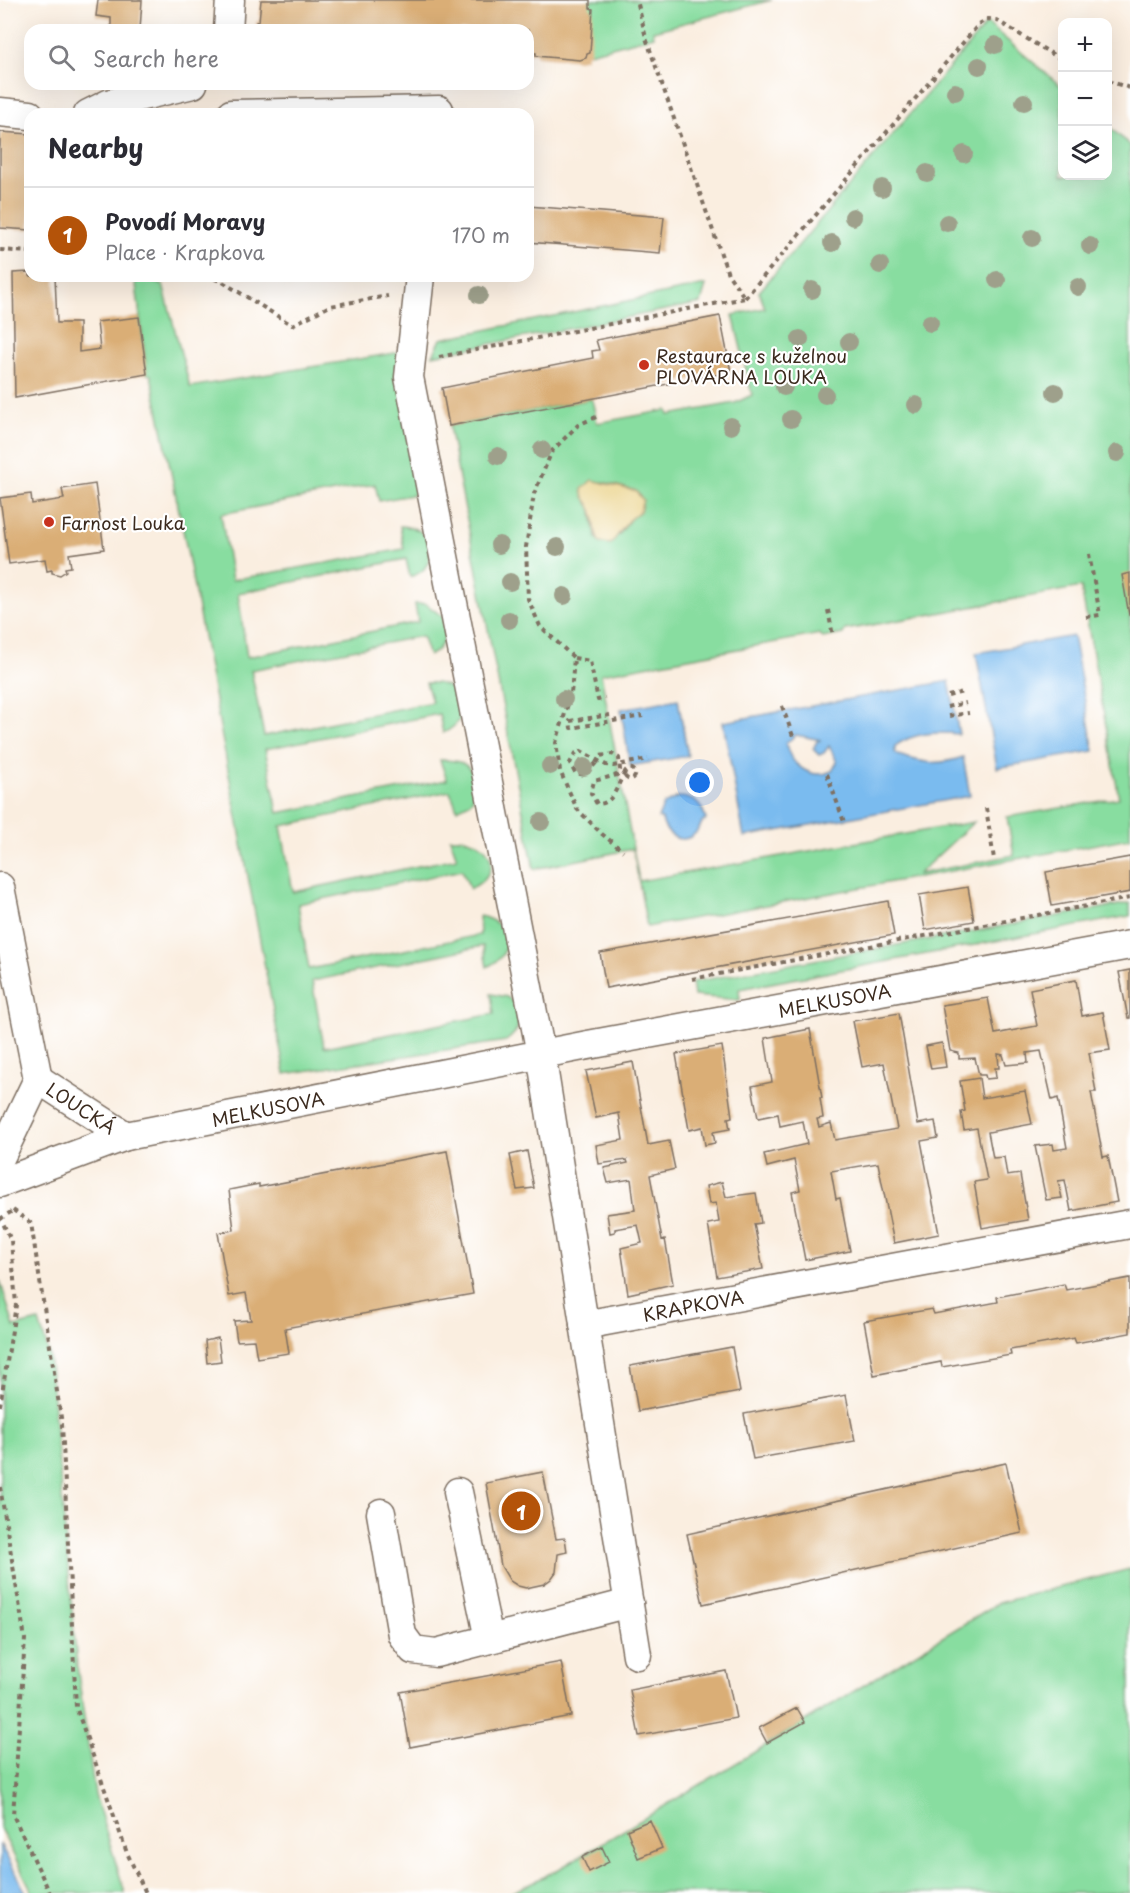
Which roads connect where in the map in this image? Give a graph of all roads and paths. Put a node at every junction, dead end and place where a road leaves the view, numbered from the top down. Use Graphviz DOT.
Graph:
graph roads {
  1 [pos="230,0"];
  2 [pos="637,0"];
  3 [pos="228,24"];
  4 [pos="1058,58"];
  5 [pos="1112,83"];
  6 [pos="1130,88"];
  7 [pos="168,90"];
  8 [pos="100,108"];
  9 [pos="0,112"];
  10 [pos="24,114"];
  11 [pos="0,250"];
  12 [pos="24,251"];
  13 [pos="223,282"];
  14 [pos="420,284"];
  15 [pos="745,298"];
  16 [pos="428,360"];
  17 [pos="596,417"];
  18 [pos="1089,554"];
  19 [pos="828,610"];
  20 [pos="1086,617"];
  21 [pos="833,636"];
  22 [pos="574,658"];
  23 [pos="963,692"];
  24 [pos="948,696"];
  25 [pos="605,698"];
  26 [pos="966,703"];
  27 [pos="782,706"];
  28 [pos="947,707"];
  29 [pos="969,713"];
  30 [pos="610,715"];
  31 [pos="643,716"];
  32 [pos="949,716"];
  33 [pos="793,736"];
  34 [pos="648,759"];
  35 [pos="625,773"];
  36 [pos="827,774"];
  37 [pos="986,808"];
  38 [pos="844,822"];
  39 [pos="622,851"];
  40 [pos="994,859"];
  41 [pos="0,887"];
  42 [pos="1130,898"];
  43 [pos="1130,945"];
  44 [pos="692,979"];
  45 [pos="541,1054"];
  46 [pos="38,1080"];
  47 [pos="126,1136"];
  48 [pos="0,1158"];
  49 [pos="3,1194"];
  50 [pos="0,1218"];
  51 [pos="1130,1224"];
  52 [pos="584,1325"];
  53 [pos="0,1406"];
  54 [pos="0,1487"];
  55 [pos="458,1492"];
  56 [pos="381,1513"];
  57 [pos="629,1603"];
  58 [pos="489,1639"];
  59 [pos="637,1655"];
  60 [pos="50,1893"];
  61 [pos="146,1893"];
  1 -- 3 [label="street"];
  2 -- 15 [label="path"];
  4 -- 15 [label="path"];
  5 -- 6 [label="path"];
  7 -- 8 [label="street"];
  9 -- 10 [label="street"];
  11 -- 12 [label="path"];
  13 -- 14 [label="path"];
  14 -- 45 [label="street"];
  15 -- 16 [label="path"];
  17 -- 22 [label="path"];
  18 -- 20 [label="path"];
  19 -- 21 [label="path"];
  22 -- 25 [label="path"];
  22 -- 39 [label="path"];
  23 -- 24 [label="path"];
  26 -- 28 [label="path"];
  27 -- 33 [label="path"];
  29 -- 32 [label="path"];
  30 -- 31 [label="path"];
  34 -- 35 [label="path, bridge"];
  36 -- 38 [label="path"];
  37 -- 40 [label="path"];
  41 -- 46 [label="street, LOUCKÁ"];
  42 -- 44 [label="path"];
  43 -- 45 [label="street, MELKUSOVA"];
  45 -- 47 [label="street, MELKUSOVA"];
  45 -- 52 [label="street"];
  46 -- 47 [label="street, LOUCKÁ"];
  46 -- 48 [label="street, LOUCKÁ"];
  47 -- 49 [label="street, MELKUSOVA"];
  49 -- 61 [label="path"];
  50 -- 53 [label="path"];
  51 -- 52 [label="street, KRAPKOVA"];
  52 -- 57 [label="street"];
  54 -- 60 [label="path"];
  55 -- 58 [label="street"];
  56 -- 58 [label="street"];
  57 -- 58 [label="street"];
  57 -- 59 [label="street"];
}
